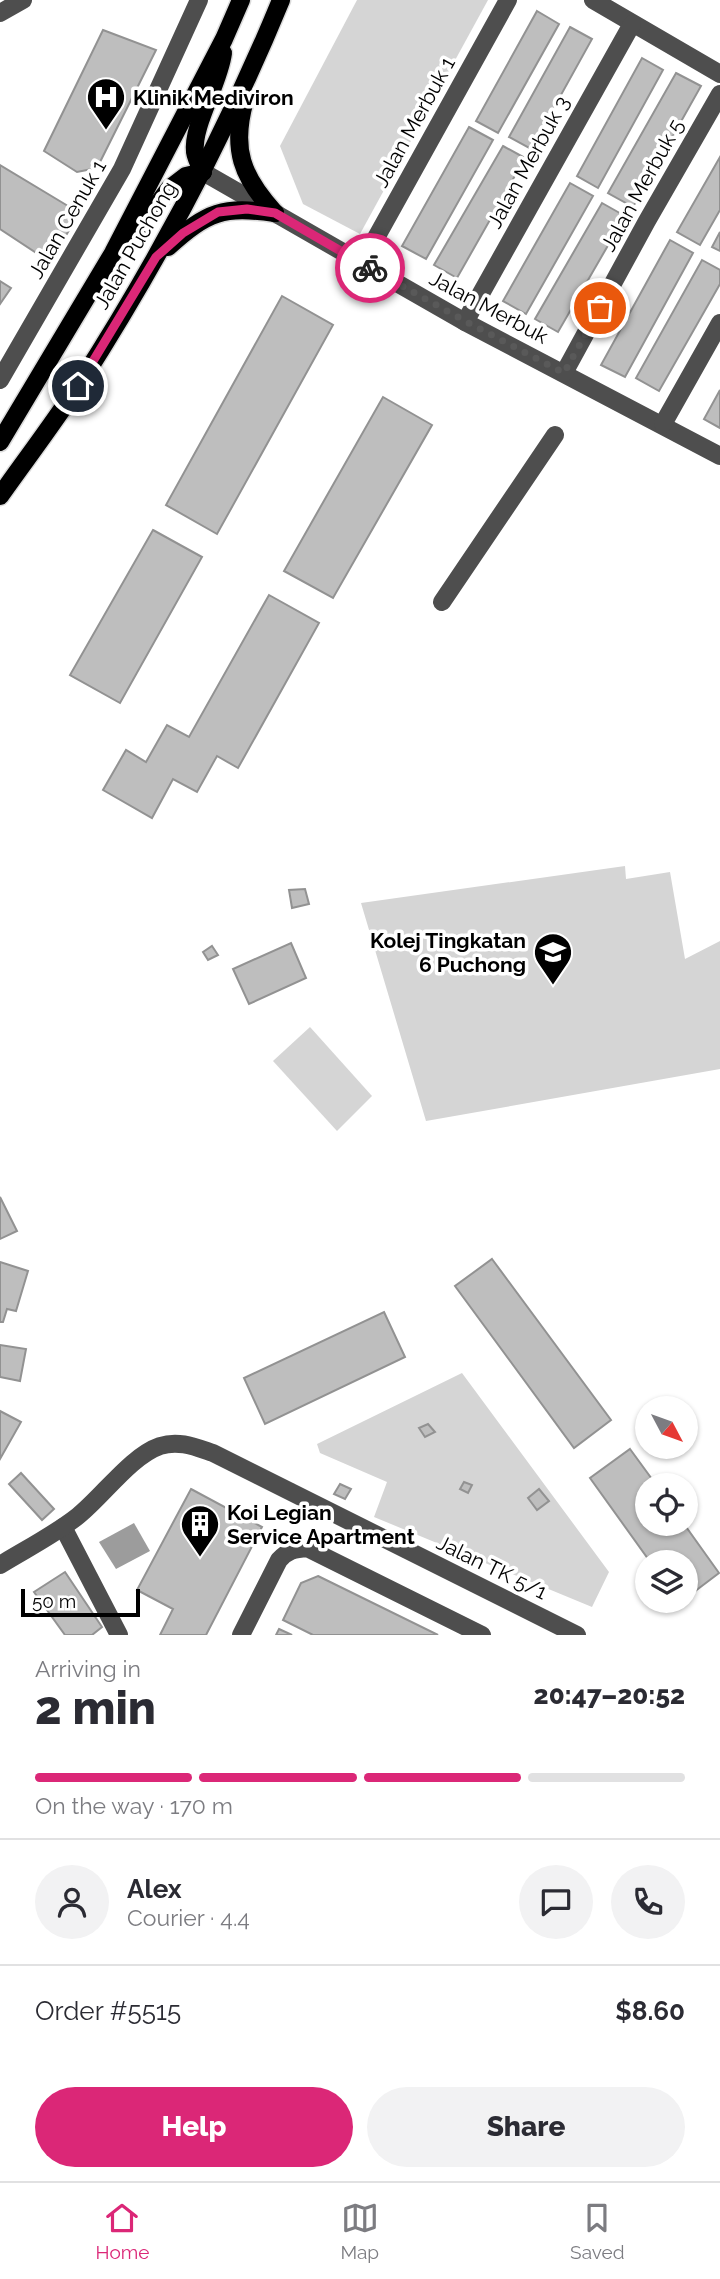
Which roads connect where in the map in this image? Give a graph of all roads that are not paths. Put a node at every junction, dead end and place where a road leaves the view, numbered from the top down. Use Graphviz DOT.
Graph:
graph roads {
  1 [pos="23,0"];
  2 [pos="199,0"];
  3 [pos="241,0"];
  4 [pos="281,0"];
  5 [pos="593,0"];
  6 [pos="507,2"];
  7 [pos="0,13"];
  8 [pos="632,24"];
  9 [pos="224,39"];
  10 [pos="260,50"];
  11 [pos="720,74"];
  12 [pos="720,94"];
  13 [pos="203,172"];
  14 [pos="275,213"];
  15 [pos="113,253"];
  16 [pos="156,257"];
  17 [pos="362,263"];
  18 [pos="465,321"];
  19 [pos="720,323"];
  20 [pos="564,373"];
  21 [pos="0,380"];
  22 [pos="663,424"];
  23 [pos="555,435"];
  24 [pos="0,442"];
  25 [pos="720,456"];
  26 [pos="0,496"];
  27 [pos="442,602"];
  28 [pos="63,1527"];
  29 [pos="0,1565"];
  30 [pos="119,1635"];
  31 [pos="241,1635"];
  32 [pos="482,1635"];
  33 [pos="577,1635"];
  1 -- 7 [label="street"];
  2 -- 21 [label="street, Jalan Cenuk 1"];
  3 -- 9 [label="main road, Jalan Puchong"];
  4 -- 10 [label="main road, Jalan Puchong"];
  5 -- 8 [label="street"];
  6 -- 17 [label="street, Jalan Merbuk 1"];
  8 -- 11 [label="street"];
  8 -- 18 [label="street, Jalan Merbuk 3"];
  9 -- 13 [label="main road"];
  9 -- 15 [label="main road, Jalan Puchong"];
  10 -- 13 [label="main road, Jalan Puchong"];
  10 -- 14 [label="main road"];
  12 -- 20 [label="street, Jalan Merbuk 5"];
  13 -- 14 [label="street, Jalan Merbuk"];
  13 -- 15 [label="main road"];
  13 -- 16 [label="main road, Jalan Puchong"];
  14 -- 16 [label="main road"];
  14 -- 17 [label="street, Jalan Merbuk"];
  15 -- 24 [label="main road, Jalan Puchong"];
  16 -- 26 [label="main road, Jalan Puchong"];
  17 -- 18 [label="street, Jalan Merbuk"];
  18 -- 20 [label="street, Jalan Merbuk"];
  19 -- 22 [label="street"];
  20 -- 22 [label="street, Jalan Merbuk"];
  22 -- 25 [label="street, Jalan Merbuk"];
  23 -- 27 [label="street"];
  28 -- 29 [label="street"];
  28 -- 30 [label="street"];
  28 -- 33 [label="street, Jalan TK 5/1"];
  31 -- 32 [label="street"];
}
